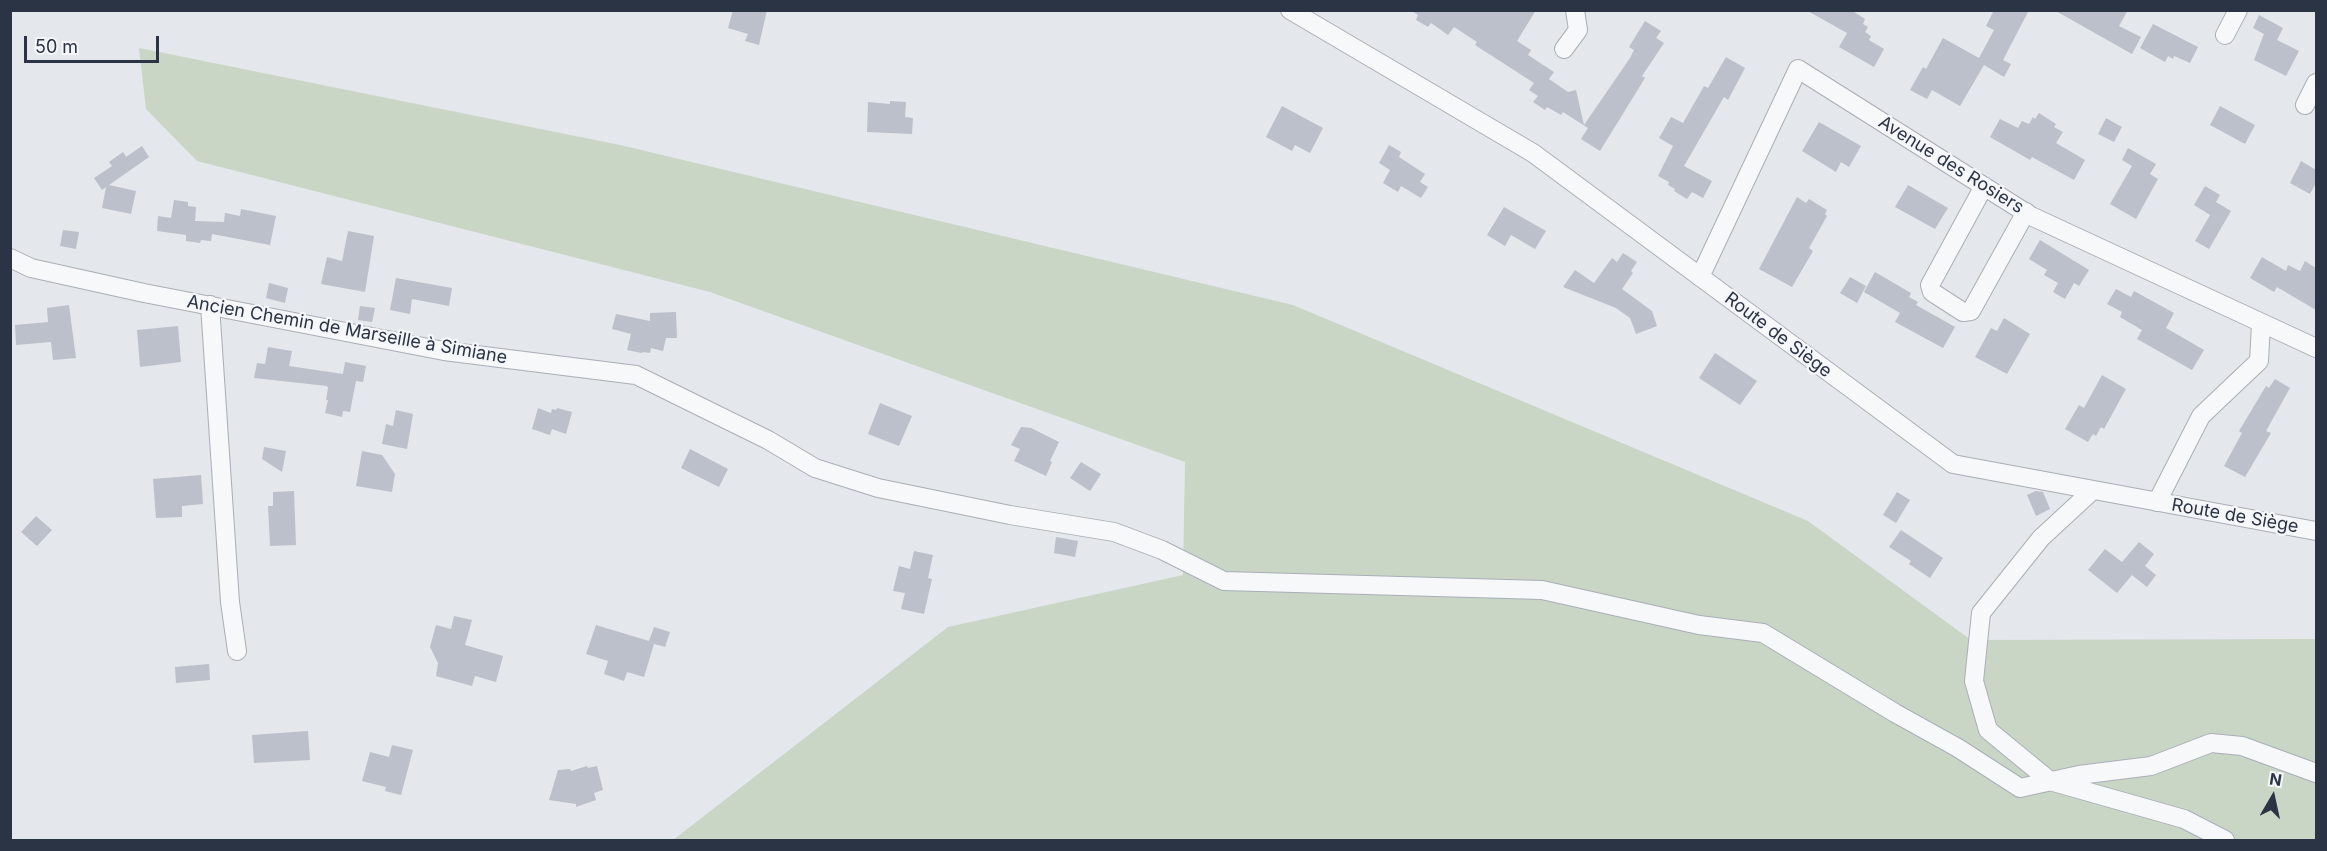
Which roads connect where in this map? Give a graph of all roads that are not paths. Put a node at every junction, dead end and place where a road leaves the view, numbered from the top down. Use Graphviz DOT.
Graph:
graph roads {
  1 [pos="1290,10"];
  2 [pos="1575,10"];
  3 [pos="2238,10"];
  4 [pos="2225,35"];
  5 [pos="1564,49"];
  6 [pos="2316,83"];
  7 [pos="2305,105"];
  8 [pos="1984,186"];
  9 [pos="2026,212"];
  10 [pos="10,258"];
  11 [pos="1700,277"];
  12 [pos="210,305"];
  13 [pos="2261,324"];
  14 [pos="2316,348"];
  15 [pos="2093,489"];
  16 [pos="2157,501"];
  17 [pos="2316,531"];
  18 [pos="237,651"];
  19 [pos="2316,773"];
  20 [pos="2050,781"];
  21 [pos="2225,840"];
  1 -- 11 [label="street, Route de Siège"];
  2 -- 5 [label="street"];
  3 -- 4 [label="street"];
  6 -- 7 [label="street"];
  8 -- 9 [label="street, Avenue des Rosiers"];
  8 -- 9 [label="street"];
  8 -- 11 [label="street, Avenue des Rosiers"];
  9 -- 13 [label="street, Avenue des Rosiers"];
  10 -- 12 [label="street, Ancien Chemin de Marseille à Simiane"];
  11 -- 15 [label="street, Route de Siège"];
  12 -- 18 [label="street"];
  12 -- 20 [label="street, Ancien Chemin de Marseille à Simiane"];
  13 -- 14 [label="street, Avenue des Rosiers"];
  13 -- 16 [label="street"];
  15 -- 16 [label="street, Route de Siège"];
  15 -- 20 [label="street"];
  16 -- 17 [label="street, Route de Siège"];
  19 -- 20 [label="street, Ancien Chemin de Marseille à Simiane"];
  20 -- 21 [label="street"];
}
